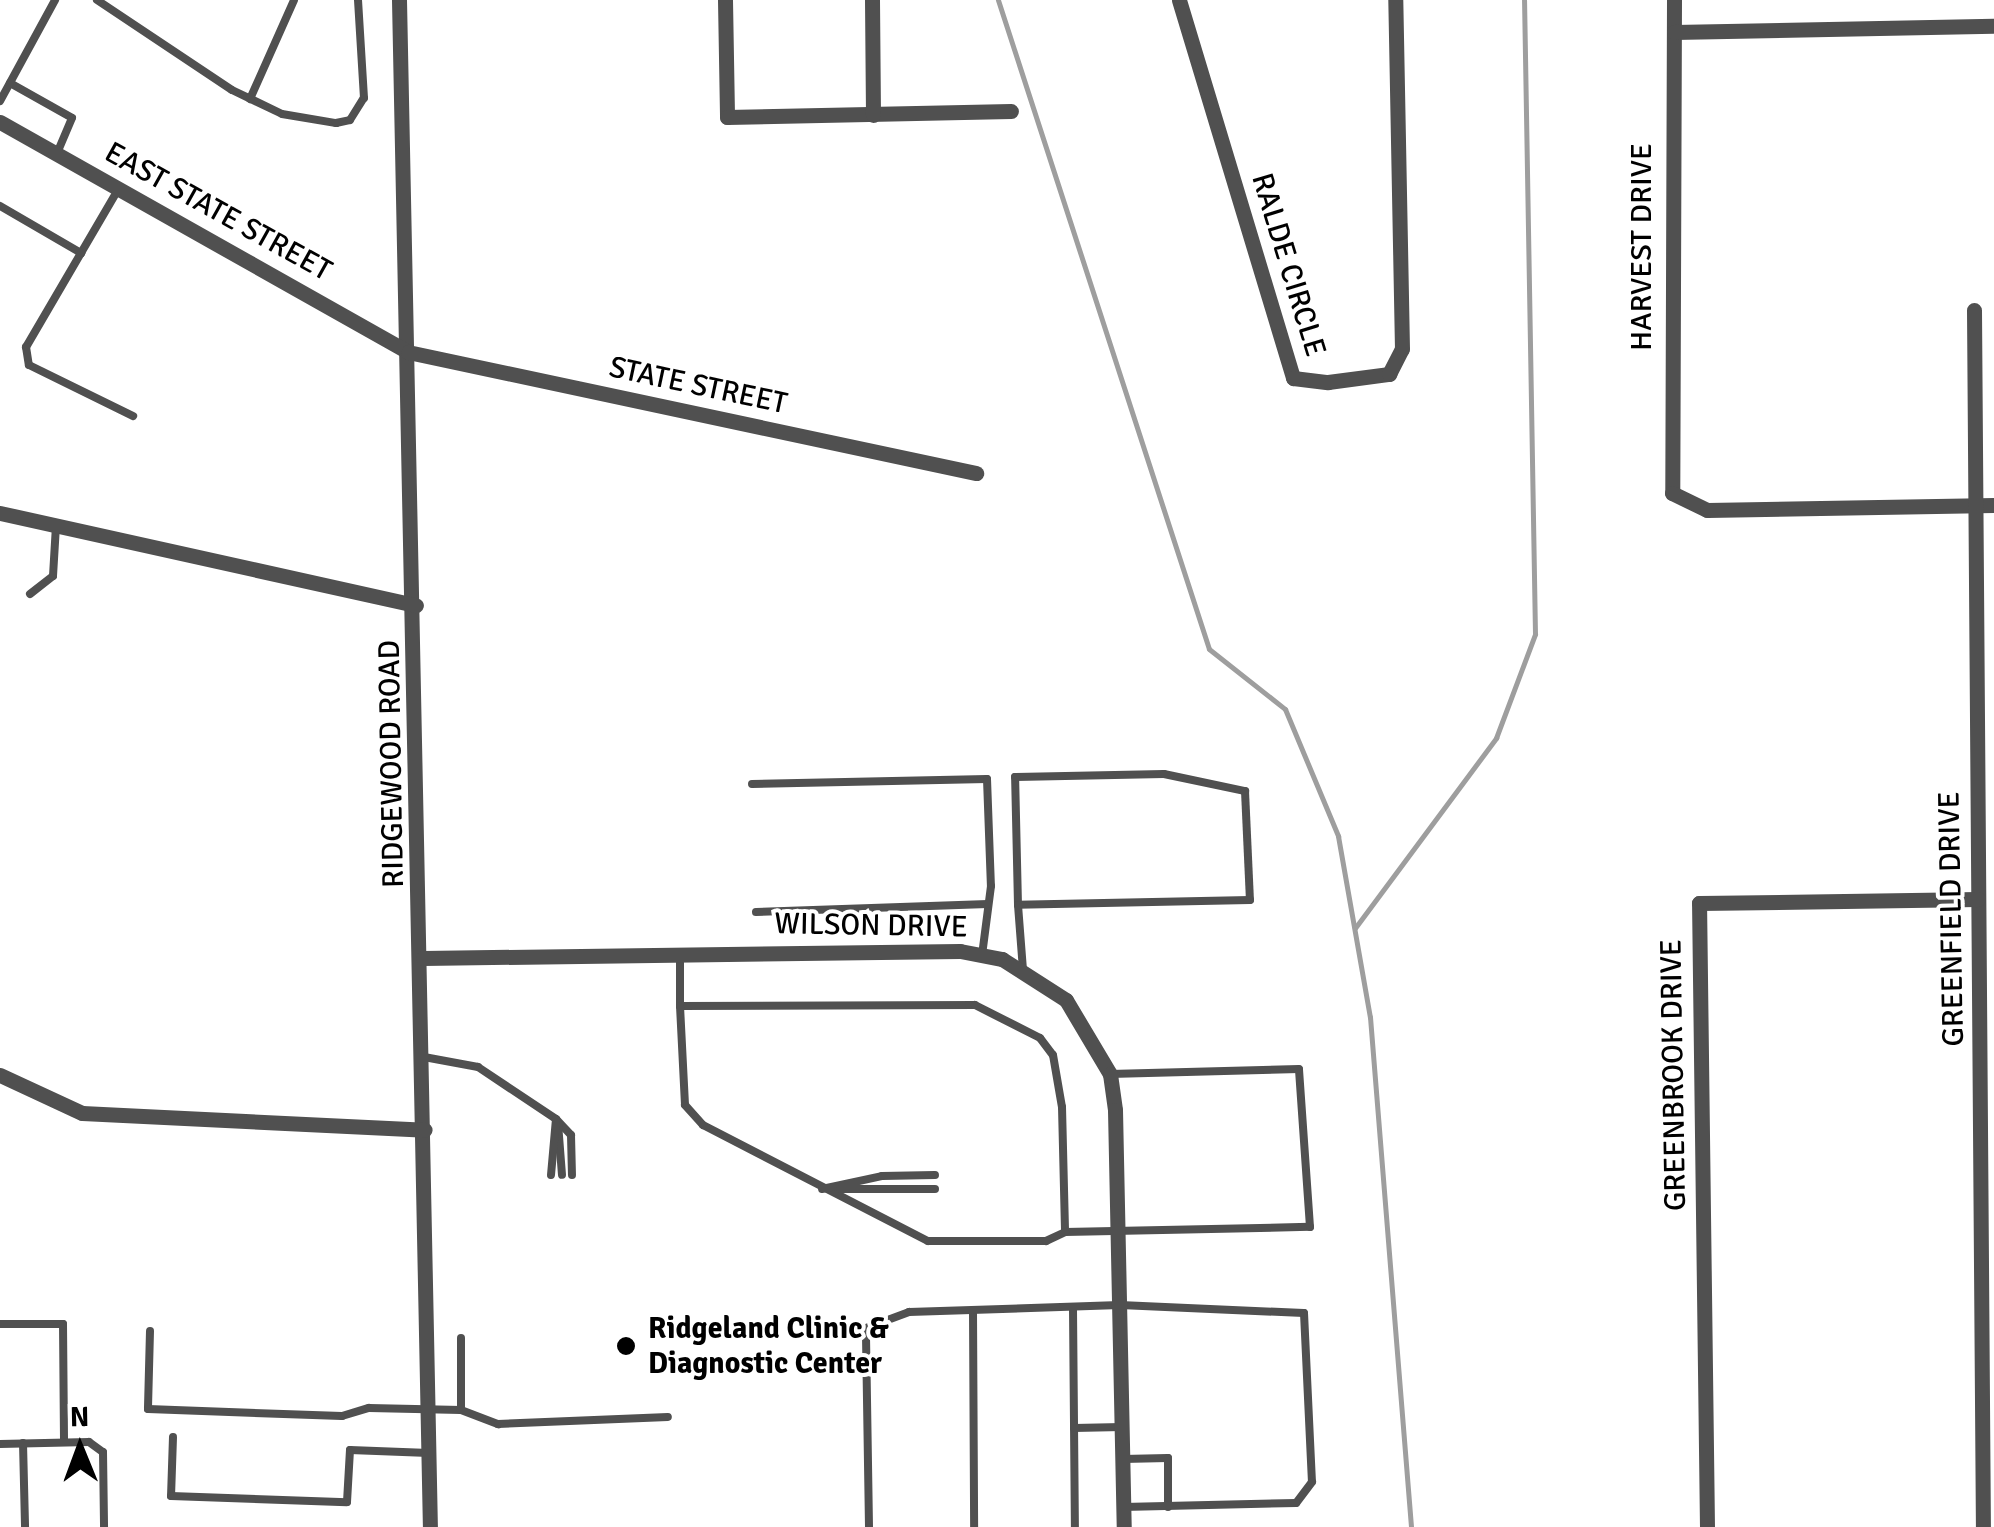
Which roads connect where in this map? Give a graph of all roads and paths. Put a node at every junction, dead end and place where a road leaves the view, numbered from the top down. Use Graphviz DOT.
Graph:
graph roads {
  1 [pos="56,0"];
  2 [pos="97,0"];
  3 [pos="294,0"];
  4 [pos="358,0"];
  5 [pos="399,0"];
  6 [pos="726,0"];
  7 [pos="872,0"];
  8 [pos="1180,0"];
  9 [pos="1395,0"];
  10 [pos="1674,0"];
  11 [pos="1994,26"];
  12 [pos="1674,32"];
  13 [pos="10,83"];
  14 [pos="250,99"];
  15 [pos="0,101"];
  16 [pos="1012,111"];
  17 [pos="873,115"];
  18 [pos="0,122"];
  19 [pos="57,153"];
  20 [pos="119,188"];
  21 [pos="0,206"];
  22 [pos="81,253"];
  23 [pos="1974,310"];
  24 [pos="408,352"];
  25 [pos="133,416"];
  26 [pos="976,473"];
  27 [pos="1976,506"];
  28 [pos="1994,506"];
  29 [pos="0,513"];
  30 [pos="56,525"];
  31 [pos="30,594"];
  32 [pos="416,605"];
  33 [pos="752,784"];
  34 [pos="1978,899"];
  35 [pos="988,904"];
  36 [pos="1018,905"];
  37 [pos="756,912"];
  38 [pos="680,953"];
  39 [pos="982,955"];
  40 [pos="423,958"];
  41 [pos="1022,970"];
  42 [pos="680,1006"];
  43 [pos="424,1057"];
  44 [pos="1110,1074"];
  45 [pos="0,1075"];
  46 [pos="1988,1079"];
  47 [pos="556,1119"];
  48 [pos="425,1130"];
  49 [pos="551,1175"];
  50 [pos="567,1175"];
  51 [pos="935,1175"];
  52 [pos="935,1188"];
  53 [pos="822,1189"];
  54 [pos="1119,1231"];
  55 [pos="1065,1232"];
  56 [pos="1120,1305"];
  57 [pos="1073,1308"];
  58 [pos="972,1310"];
  59 [pos="0,1324"];
  60 [pos="150,1330"];
  61 [pos="461,1338"];
  62 [pos="429,1410"];
  63 [pos="461,1410"];
  64 [pos="668,1417"];
  65 [pos="1122,1427"];
  66 [pos="1074,1428"];
  67 [pos="173,1438"];
  68 [pos="64,1442"];
  69 [pos="23,1443"];
  70 [pos="0,1444"];
  71 [pos="429,1453"];
  72 [pos="1122,1459"];
  73 [pos="1168,1506"];
  74 [pos="1124,1508"];
  75 [pos="25,1527"];
  76 [pos="104,1527"];
  77 [pos="430,1527"];
  78 [pos="869,1527"];
  79 [pos="974,1527"];
  80 [pos="1075,1527"];
  81 [pos="1124,1527"];
  82 [pos="1707,1527"];
  83 [pos="1982,1527"];
  1 -- 13 [label="lane"];
  2 -- 14 [label="lane"];
  3 -- 14 [label="lane"];
  4 -- 14 [label="lane"];
  5 -- 24 [label="street, RIDGEWOOD ROAD"];
  6 -- 17 [label="street"];
  7 -- 17 [label="street"];
  8 -- 9 [label="street, RALDE CIRCLE"];
  10 -- 12 [label="street, HARVEST DRIVE"];
  11 -- 12 [label="street"];
  12 -- 27 [label="street, HARVEST DRIVE"];
  13 -- 15 [label="lane"];
  13 -- 19 [label="lane"];
  16 -- 17 [label="street"];
  18 -- 19 [label="street, EAST STATE STREET"];
  19 -- 20 [label="street, EAST STATE STREET"];
  20 -- 22 [label="lane"];
  20 -- 24 [label="street, EAST STATE STREET"];
  21 -- 22 [label="lane"];
  22 -- 25 [label="lane"];
  23 -- 27 [label="street, GREENFIELD DRIVE"];
  24 -- 26 [label="street, STATE STREET"];
  24 -- 32 [label="street, RIDGEWOOD ROAD"];
  27 -- 28 [label="street"];
  27 -- 34 [label="street, GREENFIELD DRIVE"];
  29 -- 30 [label="street"];
  30 -- 31 [label="lane"];
  30 -- 32 [label="street"];
  32 -- 40 [label="street, RIDGEWOOD ROAD"];
  33 -- 35 [label="lane"];
  34 -- 46 [label="street, GREENFIELD DRIVE"];
  34 -- 82 [label="street, GREENBROOK DRIVE"];
  35 -- 37 [label="lane"];
  35 -- 39 [label="lane"];
  36 -- 36 [label="lane"];
  36 -- 41 [label="lane"];
  38 -- 39 [label="street, WILSON DRIVE"];
  38 -- 40 [label="street, WILSON DRIVE"];
  38 -- 42 [label="lane"];
  39 -- 41 [label="street, WILSON DRIVE"];
  40 -- 43 [label="street, RIDGEWOOD ROAD"];
  41 -- 44 [label="street, WILSON DRIVE"];
  42 -- 53 [label="lane"];
  42 -- 55 [label="lane"];
  43 -- 47 [label="lane"];
  43 -- 48 [label="street, RIDGEWOOD ROAD"];
  44 -- 54 [label="street, WILSON DRIVE"];
  44 -- 54 [label="lane"];
  45 -- 48 [label="street"];
  46 -- 83 [label="street, GREENFIELD DRIVE"];
  47 -- 49 [label="lane"];
  47 -- 50 [label="lane"];
  48 -- 62 [label="street, RIDGEWOOD ROAD"];
  51 -- 53 [label="lane"];
  52 -- 53 [label="lane"];
  53 -- 55 [label="lane"];
  54 -- 55 [label="lane"];
  54 -- 56 [label="street, WILSON DRIVE"];
  56 -- 57 [label="lane"];
  56 -- 65 [label="street, WILSON DRIVE"];
  56 -- 73 [label="lane"];
  57 -- 58 [label="lane"];
  57 -- 66 [label="lane"];
  58 -- 78 [label="lane"];
  58 -- 79 [label="lane"];
  59 -- 68 [label="lane"];
  60 -- 62 [label="lane"];
  61 -- 63 [label="lane"];
  62 -- 63 [label="lane"];
  62 -- 71 [label="street, RIDGEWOOD ROAD"];
  63 -- 64 [label="lane"];
  65 -- 66 [label="lane"];
  65 -- 72 [label="street, WILSON DRIVE"];
  66 -- 80 [label="lane"];
  67 -- 71 [label="lane"];
  68 -- 69 [label="lane"];
  68 -- 76 [label="lane"];
  69 -- 70 [label="lane"];
  69 -- 75 [label="lane"];
  71 -- 77 [label="street, RIDGEWOOD ROAD"];
  72 -- 73 [label="lane"];
  72 -- 74 [label="street, WILSON DRIVE"];
  73 -- 74 [label="lane"];
  74 -- 81 [label="street, WILSON DRIVE"];
}
